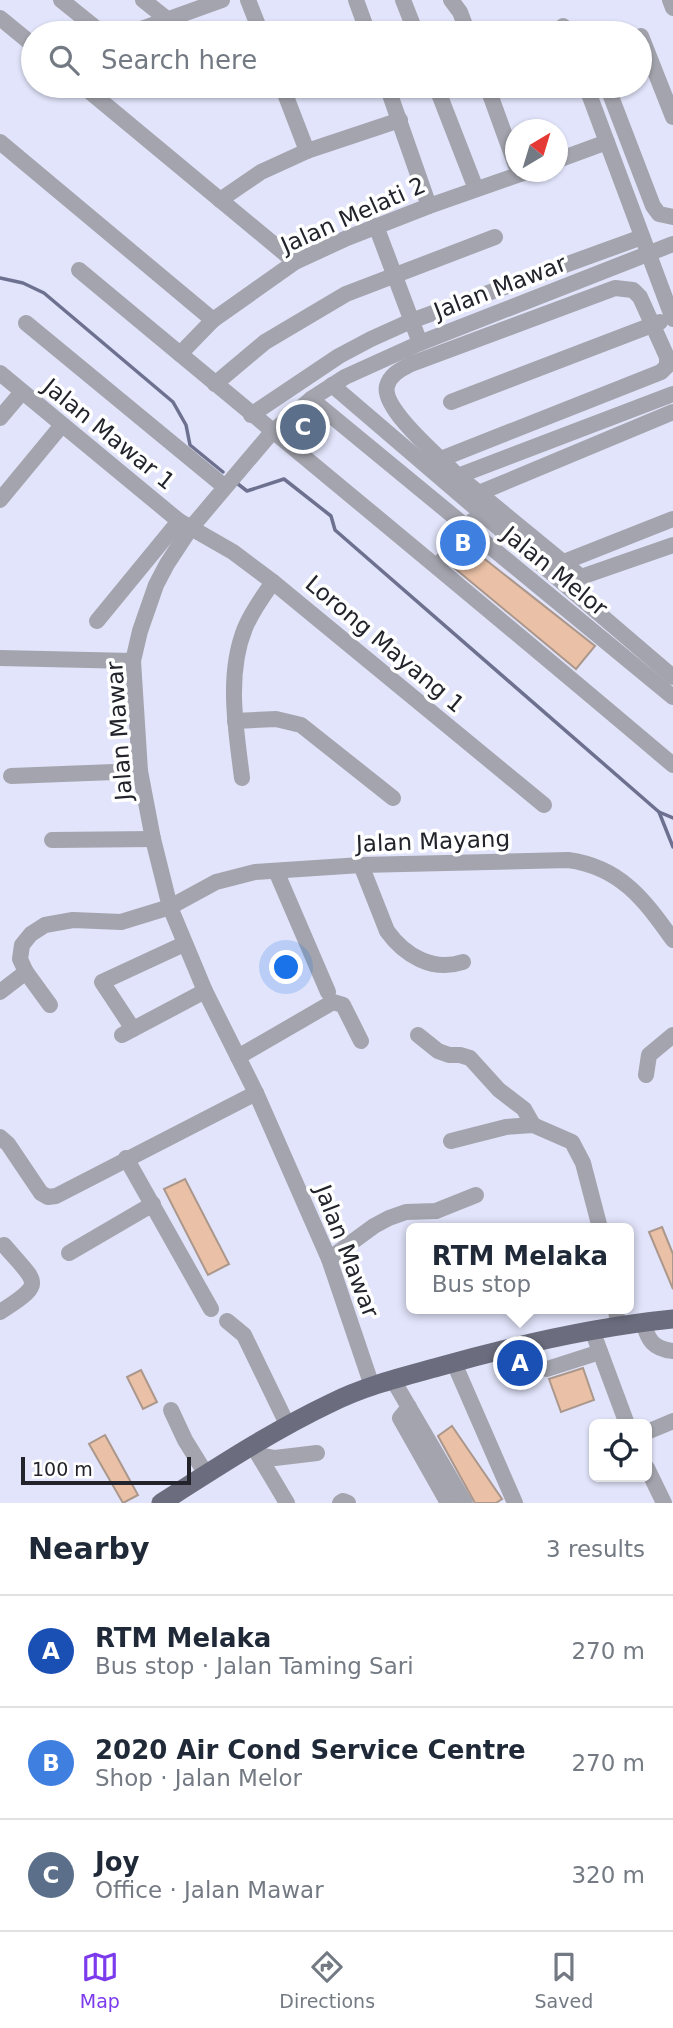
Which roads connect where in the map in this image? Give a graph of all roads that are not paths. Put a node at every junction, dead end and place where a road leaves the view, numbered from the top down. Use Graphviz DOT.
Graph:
graph roads {
  1 [pos="61,0"];
  2 [pos="143,0"];
  3 [pos="222,0"];
  4 [pos="248,0"];
  5 [pos="356,0"];
  6 [pos="403,0"];
  7 [pos="451,0"];
  8 [pos="670,0"];
  9 [pos="673,8"];
  10 [pos="0,18"];
  11 [pos="167,19"];
  12 [pos="87,21"];
  13 [pos="162,21"];
  14 [pos="256,21"];
  15 [pos="364,21"];
  16 [pos="411,21"];
  17 [pos="463,21"];
  18 [pos="21,35"];
  19 [pos="652,64"];
  20 [pos="97,98"];
  21 [pos="287,98"];
  22 [pos="392,98"];
  23 [pos="441,98"];
  24 [pos="492,98"];
  25 [pos="590,98"];
  26 [pos="612,98"];
  27 [pos="673,117"];
  28 [pos="400,120"];
  29 [pos="505,134"];
  30 [pos="0,142"];
  31 [pos="607,142"];
  32 [pos="307,151"];
  33 [pos="568,156"];
  34 [pos="639,170"];
  35 [pos="505,177"];
  36 [pos="620,177"];
  37 [pos="476,189"];
  38 [pos="220,200"];
  39 [pos="429,206"];
  40 [pos="673,216"];
  41 [pos="376,226"];
  42 [pos="495,237"];
  43 [pos="642,237"];
  44 [pos="673,244"];
  45 [pos="648,253"];
  46 [pos="295,262"];
  47 [pos="79,270"];
  48 [pos="393,274"];
  49 [pos="673,318"];
  50 [pos="213,320"];
  51 [pos="411,321"];
  52 [pos="26,323"];
  53 [pos="653,326"];
  54 [pos="420,343"];
  55 [pos="180,354"];
  56 [pos="0,373"];
  57 [pos="215,384"];
  58 [pos="332,385"];
  59 [pos="22,391"];
  60 [pos="673,394"];
  61 [pos="311,399"];
  62 [pos="451,402"];
  63 [pos="673,412"];
  64 [pos="251,415"];
  65 [pos="0,418"];
  66 [pos="62,425"];
  67 [pos="272,432"];
  68 [pos="441,459"];
  69 [pos="454,481"];
  70 [pos="225,487"];
  71 [pos="479,493"];
  72 [pos="0,500"];
  73 [pos="480,511"];
  74 [pos="673,519"];
  75 [pos="185,525"];
  76 [pos="467,527"];
  77 [pos="673,545"];
  78 [pos="154,553"];
  79 [pos="564,562"];
  80 [pos="167,564"];
  81 [pos="438,566"];
  82 [pos="273,582"];
  83 [pos="575,583"];
  84 [pos="97,621"];
  85 [pos="615,638"];
  86 [pos="0,658"];
  87 [pos="133,661"];
  88 [pos="673,677"];
  89 [pos="673,697"];
  90 [pos="235,721"];
  91 [pos="673,765"];
  92 [pos="140,771"];
  93 [pos="11,776"];
  94 [pos="242,778"];
  95 [pos="393,798"];
  96 [pos="544,805"];
  97 [pos="153,839"];
  98 [pos="52,840"];
  99 [pos="361,865"];
  100 [pos="276,871"];
  101 [pos="170,907"];
  102 [pos="673,940"];
  103 [pos="184,944"];
  104 [pos="463,962"];
  105 [pos="26,972"];
  106 [pos="205,991"];
  107 [pos="0,992"];
  108 [pos="328,992"];
  109 [pos="50,1005"];
  110 [pos="418,1035"];
  111 [pos="673,1035"];
  112 [pos="361,1041"];
  113 [pos="238,1057"];
  114 [pos="646,1075"];
  115 [pos="256,1093"];
  116 [pos="533,1125"];
  117 [pos="0,1137"];
  118 [pos="451,1141"];
  119 [pos="126,1158"];
  120 [pos="476,1195"];
  121 [pos="153,1204"];
  122 [pos="599,1223"];
  123 [pos="4,1245"];
  124 [pos="69,1253"];
  125 [pos="329,1258"];
  126 [pos="211,1309"];
  127 [pos="0,1312"];
  128 [pos="617,1317"];
  129 [pos="673,1319"];
  130 [pos="227,1321"];
  131 [pos="643,1322"];
  132 [pos="592,1331"];
  133 [pos="673,1350"];
  134 [pos="600,1352"];
  135 [pos="454,1363"];
  136 [pos="547,1369"];
  137 [pos="393,1380"];
  138 [pos="372,1386"];
  139 [pos="171,1410"];
  140 [pos="625,1419"];
  141 [pos="673,1421"];
  142 [pos="288,1426"];
  143 [pos="652,1430"];
  144 [pos="424,1446"];
  145 [pos="256,1450"];
  146 [pos="317,1453"];
  147 [pos="206,1474"];
  148 [pos="652,1478"];
  149 [pos="161,1503"];
  150 [pos="287,1503"];
  151 [pos="340,1503"];
  152 [pos="348,1503"];
  153 [pos="448,1503"];
  154 [pos="465,1503"];
  155 [pos="515,1503"];
  156 [pos="664,1503"];
  1 -- 12 [label="street"];
  2 -- 11 [label="street"];
  3 -- 11 [label="street"];
  4 -- 14 [label="street"];
  5 -- 15 [label="street"];
  6 -- 16 [label="street"];
  7 -- 17 [label="street"];
  8 -- 9 [label="street"];
  10 -- 18 [label="street"];
  11 -- 13 [label="street"];
  19 -- 27 [label="street"];
  20 -- 38 [label="street"];
  21 -- 32 [label="street"];
  22 -- 28 [label="street"];
  23 -- 37 [label="street"];
  24 -- 29 [label="street"];
  25 -- 31 [label="street"];
  26 -- 34 [label="street"];
  28 -- 32 [label="street"];
  28 -- 39 [label="street"];
  30 -- 50 [label="street"];
  31 -- 33 [label="street"];
  31 -- 36 [label="street"];
  32 -- 38 [label="street"];
  34 -- 36 [label="street"];
  34 -- 40 [label="street"];
  35 -- 37 [label="street, Jalan Melati 2"];
  36 -- 43 [label="street"];
  37 -- 39 [label="street, Jalan Melati 2"];
  38 -- 46 [label="street"];
  39 -- 41 [label="street, Jalan Melati 2"];
  41 -- 46 [label="street, Jalan Melati 2"];
  41 -- 48 [label="street"];
  42 -- 48 [label="street"];
  43 -- 45 [label="street"];
  43 -- 51 [label="street"];
  44 -- 45 [label="street, Jalan Mawar"];
  45 -- 49 [label="street"];
  45 -- 54 [label="street, Jalan Mawar"];
  46 -- 50 [label="street, Jalan Melati 2"];
  47 -- 55 [label="street"];
  48 -- 51 [label="street"];
  48 -- 57 [label="street"];
  49 -- 53 [label="street"];
  50 -- 55 [label="street, Jalan Melati 2"];
  51 -- 54 [label="street"];
  51 -- 64 [label="street"];
  52 -- 70 [label="street"];
  53 -- 62 [label="street"];
  53 -- 68 [label="street"];
  53 -- 68 [label="street"];
  54 -- 58 [label="street, Jalan Mawar"];
  55 -- 57 [label="street"];
  56 -- 59 [label="street, Jalan Mawar 1"];
  57 -- 64 [label="street"];
  58 -- 61 [label="street, Jalan Mawar"];
  58 -- 69 [label="street, Jalan Melor"];
  59 -- 65 [label="street"];
  59 -- 66 [label="street, Jalan Mawar 1"];
  60 -- 69 [label="street"];
  61 -- 67 [label="street, Jalan Mawar"];
  61 -- 76 [label="street, Jalan Melor"];
  63 -- 71 [label="street"];
  64 -- 67 [label="street"];
  66 -- 72 [label="street"];
  66 -- 75 [label="street, Jalan Mawar 1"];
  67 -- 70 [label="street, Jalan Mawar"];
  67 -- 81 [label="street"];
  68 -- 69 [label="street"];
  69 -- 71 [label="street"];
  69 -- 73 [label="street, Jalan Melor"];
  70 -- 75 [label="street, Jalan Mawar"];
  71 -- 79 [label="street"];
  73 -- 76 [label="street"];
  73 -- 83 [label="street, Jalan Melor"];
  74 -- 79 [label="street"];
  75 -- 78 [label="street"];
  75 -- 80 [label="street, Jalan Mawar"];
  75 -- 82 [label="street, Lorong Mayang 1"];
  76 -- 81 [label="street"];
  76 -- 85 [label="street, Jalan Melor"];
  77 -- 83 [label="street"];
  78 -- 80 [label="street"];
  78 -- 84 [label="street"];
  79 -- 83 [label="street"];
  80 -- 87 [label="street, Jalan Mawar"];
  81 -- 91 [label="street"];
  82 -- 90 [label="street"];
  82 -- 96 [label="street, Lorong Mayang 1"];
  83 -- 85 [label="street, Jalan Melor"];
  85 -- 88 [label="street, Jalan Melor"];
  85 -- 89 [label="street, Jalan Melor"];
  86 -- 87 [label="street"];
  87 -- 92 [label="street, Jalan Mawar"];
  90 -- 94 [label="street"];
  90 -- 95 [label="street"];
  92 -- 93 [label="street"];
  92 -- 97 [label="street, Jalan Mawar"];
  97 -- 98 [label="street"];
  97 -- 101 [label="street, Jalan Mawar"];
  99 -- 100 [label="street, Jalan Mayang"];
  99 -- 102 [label="street, Jalan Mayang"];
  99 -- 104 [label="street"];
  100 -- 101 [label="street, Jalan Mayang"];
  100 -- 108 [label="street"];
  101 -- 103 [label="street, Jalan Mawar"];
  101 -- 105 [label="street, Jalan Mayang"];
  103 -- 106 [label="street, Jalan Mawar"];
  103 -- 106 [label="street"];
  105 -- 107 [label="street"];
  105 -- 109 [label="street"];
  106 -- 113 [label="street, Jalan Mawar"];
  110 -- 116 [label="street"];
  111 -- 114 [label="street"];
  112 -- 113 [label="street"];
  113 -- 115 [label="street, Jalan Mawar"];
  115 -- 119 [label="street"];
  115 -- 125 [label="street, Jalan Mawar"];
  116 -- 118 [label="street"];
  116 -- 122 [label="street"];
  117 -- 119 [label="street"];
  119 -- 121 [label="street"];
  120 -- 125 [label="street"];
  121 -- 124 [label="street"];
  121 -- 126 [label="street"];
  123 -- 127 [label="street"];
  125 -- 138 [label="street, Jalan Mawar"];
  128 -- 131 [label="main road"];
  128 -- 132 [label="main road"];
  129 -- 131 [label="main road"];
  130 -- 142 [label="street"];
  131 -- 133 [label="street"];
  132 -- 134 [label="street"];
  132 -- 135 [label="main road"];
  134 -- 136 [label="street"];
  134 -- 140 [label="street"];
  135 -- 137 [label="main road"];
  135 -- 155 [label="street"];
  137 -- 138 [label="main road"];
  137 -- 144 [label="street"];
  138 -- 142 [label="main road"];
  139 -- 147 [label="street"];
  141 -- 143 [label="street"];
  142 -- 145 [label="main road"];
  144 -- 153 [label="street"];
  144 -- 154 [label="street"];
  145 -- 146 [label="street"];
  145 -- 147 [label="main road"];
  145 -- 150 [label="street"];
  147 -- 149 [label="main road"];
  148 -- 156 [label="street"];
  151 -- 152 [label="street"];
}
